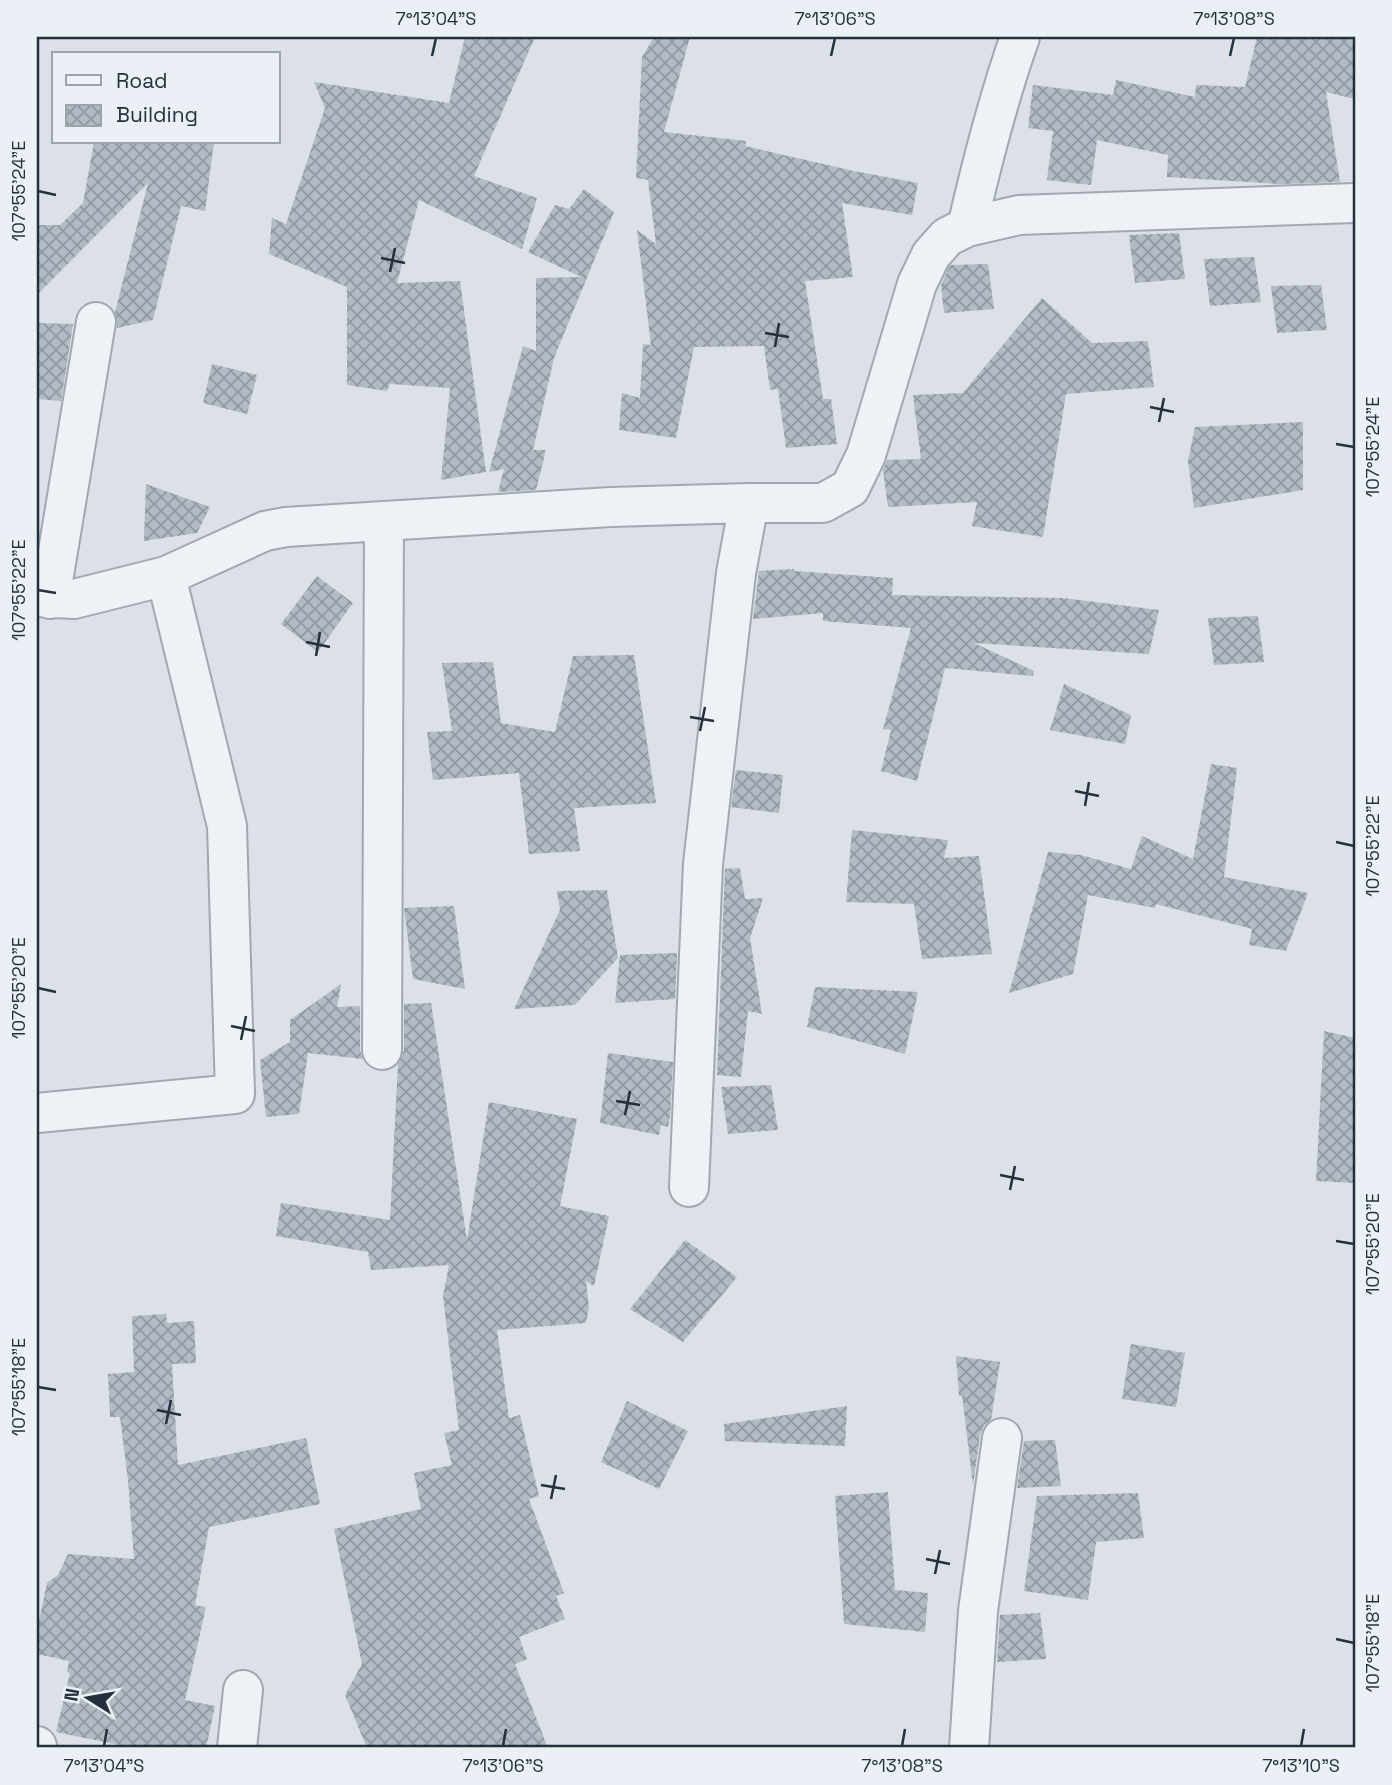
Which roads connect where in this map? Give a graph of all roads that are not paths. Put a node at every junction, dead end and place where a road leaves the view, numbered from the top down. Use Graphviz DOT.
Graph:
graph roads {
  1 [pos="1020,37"];
  2 [pos="1355,203"];
  3 [pos="967,227"];
  4 [pos="96,322"];
  5 [pos="749,503"];
  6 [pos="384,521"];
  7 [pos="166,576"];
  8 [pos="44,598"];
  9 [pos="382,1050"];
  10 [pos="37,1113"];
  11 [pos="689,1187"];
  12 [pos="1002,1438"];
  13 [pos="243,1690"];
  14 [pos="237,1748"];
  15 [pos="969,1748"];
  1 -- 3 [label="street"];
  2 -- 3 [label="street"];
  3 -- 5 [label="street"];
  4 -- 8 [label="street"];
  5 -- 6 [label="street"];
  5 -- 11 [label="street"];
  6 -- 7 [label="street"];
  6 -- 9 [label="street"];
  7 -- 8 [label="street"];
  7 -- 10 [label="street"];
  12 -- 15 [label="street"];
  13 -- 14 [label="street"];
}
